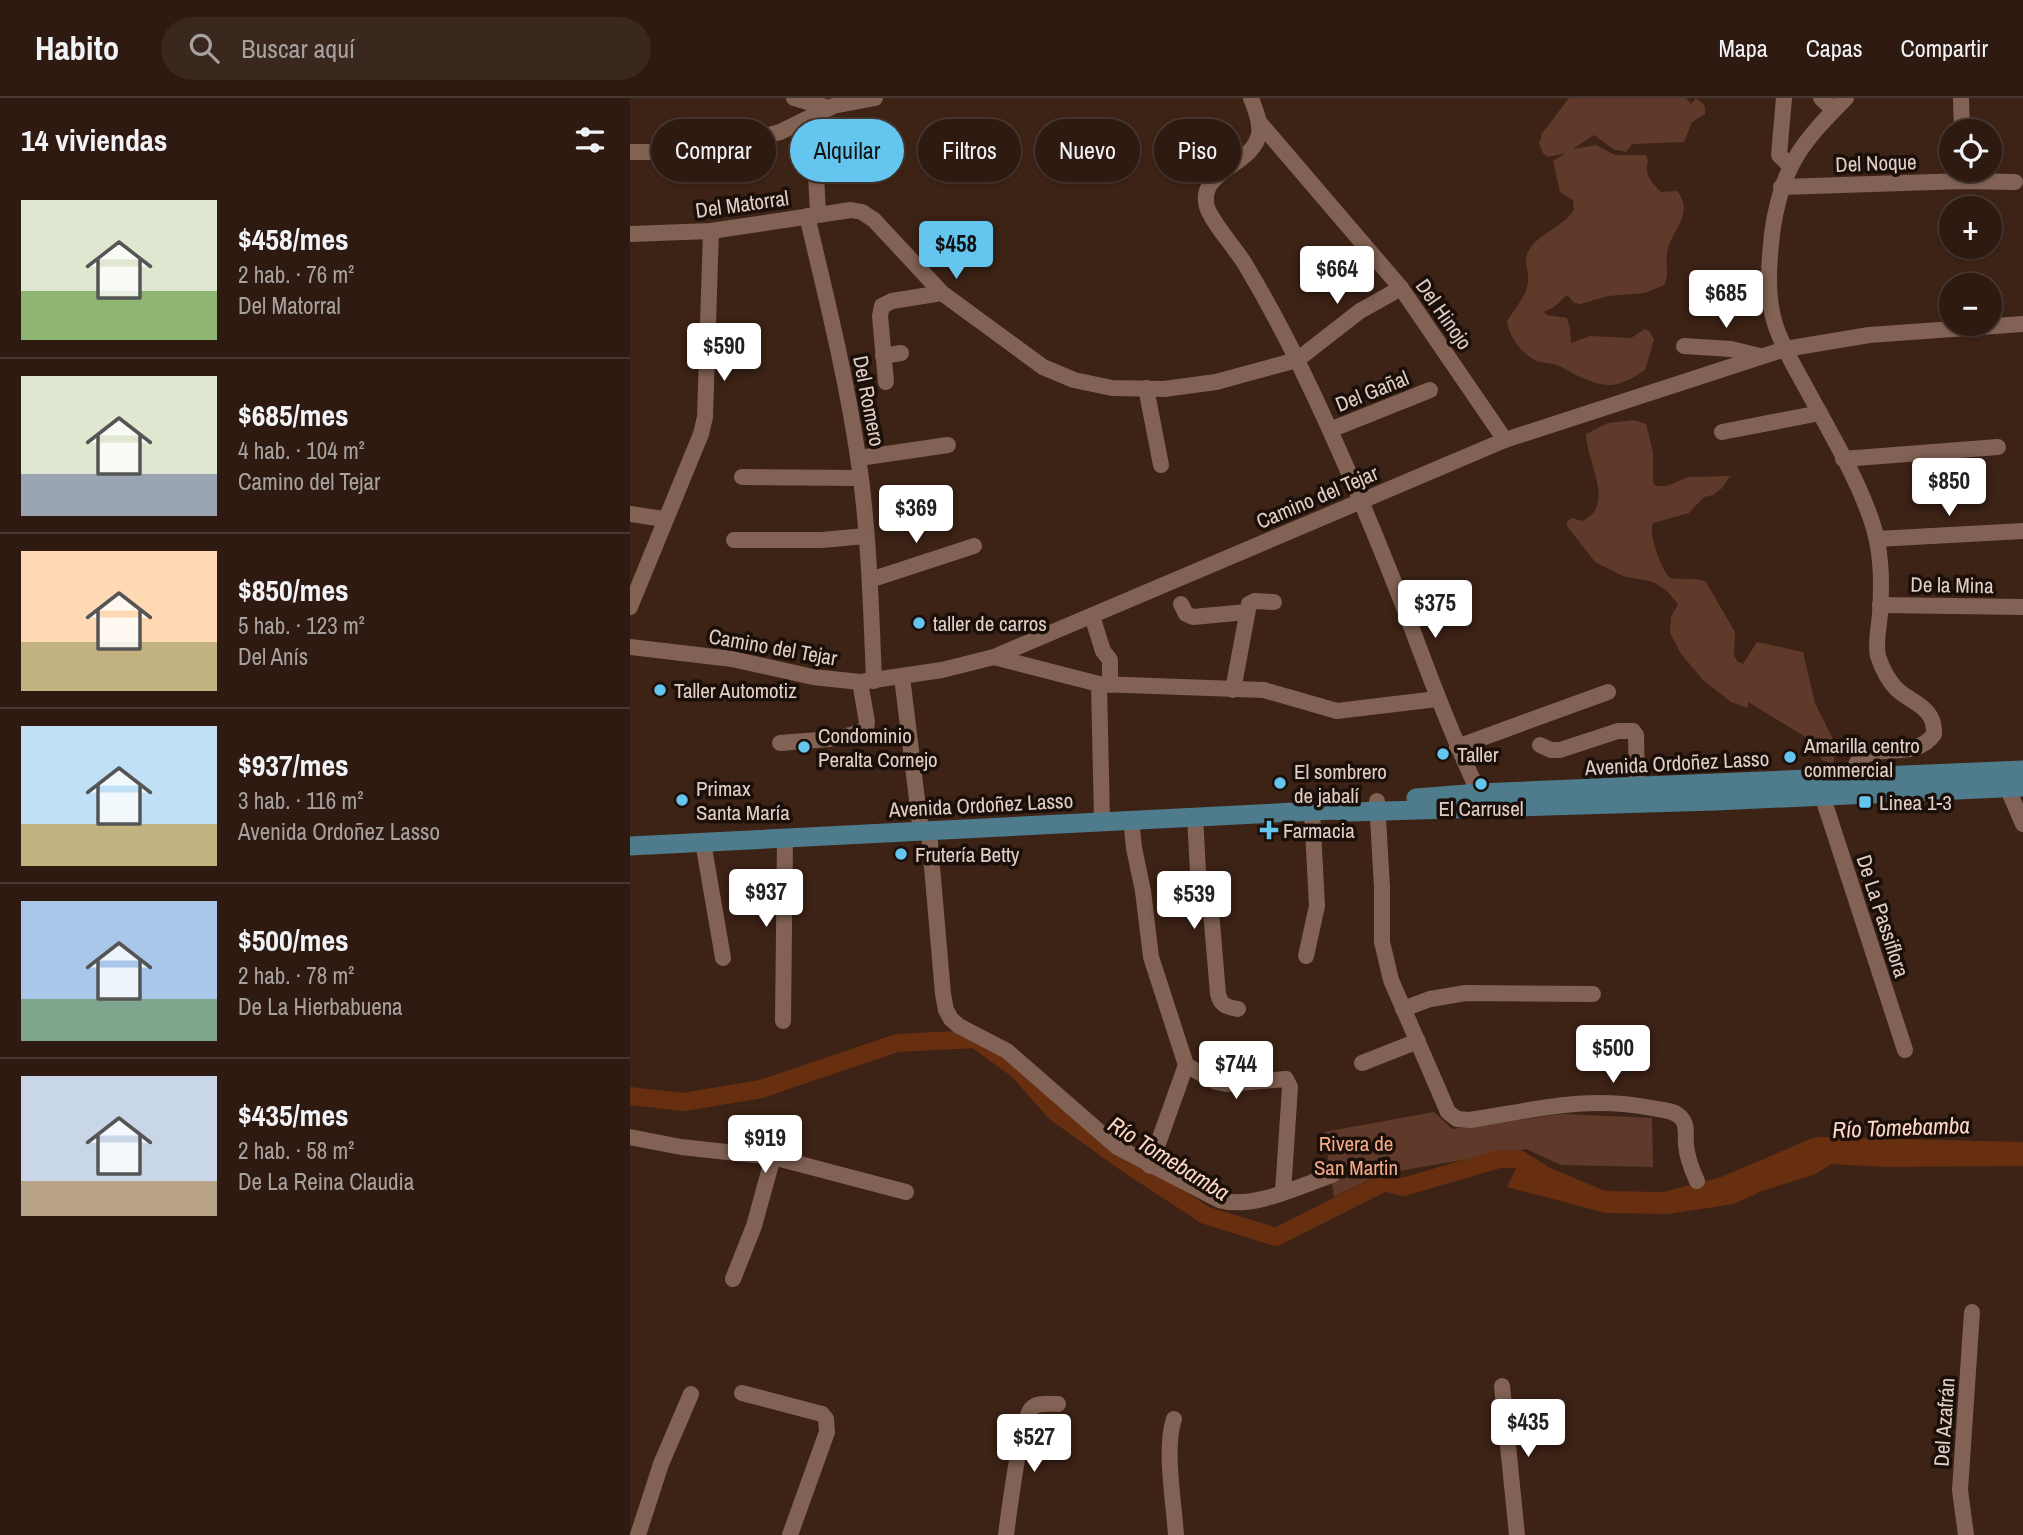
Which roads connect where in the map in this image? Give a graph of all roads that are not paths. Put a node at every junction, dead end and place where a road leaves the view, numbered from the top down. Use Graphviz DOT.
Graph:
graph roads {
  1 [pos="794,98"];
  2 [pos="875,98"];
  3 [pos="1251,98"];
  4 [pos="1784,98"];
  5 [pos="1821,98"];
  6 [pos="1961,98"];
  7 [pos="1840,104"];
  8 [pos="829,108"];
  9 [pos="1962,119"];
  10 [pos="1259,122"];
  11 [pos="630,152"];
  12 [pos="1790,166"];
  13 [pos="1939,177"];
  14 [pos="2002,180"];
  15 [pos="815,182"];
  16 [pos="2015,182"];
  17 [pos="1781,187"];
  18 [pos="812,215"];
  19 [pos="711,232"];
  20 [pos="630,234"];
  21 [pos="1401,288"];
  22 [pos="942,293"];
  23 [pos="2023,324"];
  24 [pos="1684,346"];
  25 [pos="1785,349"];
  26 [pos="901,354"];
  27 [pos="883,356"];
  28 [pos="1760,356"];
  29 [pos="1297,360"];
  30 [pos="886,382"];
  31 [pos="1146,388"];
  32 [pos="1430,390"];
  33 [pos="1820,413"];
  34 [pos="1330,430"];
  35 [pos="1722,432"];
  36 [pos="1505,440"];
  37 [pos="948,445"];
  38 [pos="1998,447"];
  39 [pos="859,458"];
  40 [pos="1843,459"];
  41 [pos="1161,465"];
  42 [pos="742,477"];
  43 [pos="860,478"];
  44 [pos="1361,501"];
  45 [pos="630,514"];
  46 [pos="664,519"];
  47 [pos="2023,531"];
  48 [pos="866,536"];
  49 [pos="1877,539"];
  50 [pos="734,540"];
  51 [pos="974,546"];
  52 [pos="870,580"];
  53 [pos="1274,602"];
  54 [pos="1181,604"];
  55 [pos="1880,605"];
  56 [pos="630,607"];
  57 [pos="2023,607"];
  58 [pos="1247,612"];
  59 [pos="1091,615"];
  60 [pos="630,647"];
  61 [pos="994,657"];
  62 [pos="902,677"];
  63 [pos="867,682"];
  64 [pos="1104,685"];
  65 [pos="1233,690"];
  66 [pos="1608,692"];
  67 [pos="1437,699"];
  68 [pos="780,743"];
  69 [pos="1540,744"];
  70 [pos="1457,747"];
  71 [pos="2023,770"];
  72 [pos="1854,778"];
  73 [pos="2015,787"];
  74 [pos="1637,788"];
  75 [pos="1822,795"];
  76 [pos="1480,801"];
  77 [pos="1377,806"];
  78 [pos="1312,811"];
  79 [pos="1195,816"];
  80 [pos="1131,819"];
  81 [pos="1102,821"];
  82 [pos="2023,824"];
  83 [pos="925,832"];
  84 [pos="785,838"];
  85 [pos="703,842"];
  86 [pos="630,846"];
  87 [pos="1306,956"];
  88 [pos="723,958"];
  89 [pos="1593,994"];
  90 [pos="1238,1009"];
  91 [pos="1403,1009"];
  92 [pos="783,1021"];
  93 [pos="1418,1041"];
  94 [pos="1905,1050"];
  95 [pos="1362,1063"];
  96 [pos="1186,1065"];
  97 [pos="630,1137"];
  98 [pos="773,1157"];
  99 [pos="1150,1166"];
  100 [pos="1332,1175"];
  101 [pos="1697,1181"];
  102 [pos="906,1192"];
  103 [pos="1283,1192"];
  104 [pos="733,1279"];
  105 [pos="1972,1311"];
  106 [pos="1502,1387"];
  107 [pos="741,1393"];
  108 [pos="691,1394"];
  109 [pos="1058,1404"];
  110 [pos="1174,1419"];
  111 [pos="638,1535"];
  112 [pos="790,1535"];
  113 [pos="1006,1535"];
  114 [pos="1176,1535"];
  115 [pos="1517,1535"];
  116 [pos="1966,1535"];
  1 -- 8 [label="street"];
  2 -- 8 [label="street"];
  3 -- 10 [label="street"];
  4 -- 12 [label="street"];
  5 -- 7 [label="street"];
  6 -- 9 [label="street"];
  7 -- 12 [label="street"];
  8 -- 11 [label="street"];
  10 -- 21 [label="street, Del Hinojo"];
  10 -- 29 [label="street"];
  12 -- 17 [label="street"];
  13 -- 17 [label="street, Del Noque"];
  14 -- 16 [label="street, Del Noque"];
  15 -- 18 [label="street, Del Romero"];
  17 -- 25 [label="street"];
  18 -- 19 [label="street, Del Matorral"];
  18 -- 22 [label="street, Del Matorral"];
  18 -- 39 [label="street, Del Romero"];
  19 -- 20 [label="street, Del Matorral"];
  19 -- 46 [label="street"];
  21 -- 29 [label="street"];
  21 -- 36 [label="street, Del Hinojo"];
  22 -- 27 [label="street"];
  22 -- 31 [label="street, Del Matorral"];
  23 -- 25 [label="street, Camino del Tejar"];
  24 -- 28 [label="street"];
  25 -- 28 [label="street, Camino del Tejar"];
  25 -- 33 [label="street"];
  26 -- 27 [label="street"];
  27 -- 30 [label="street"];
  28 -- 36 [label="street, Camino del Tejar"];
  29 -- 31 [label="street, Del Matorral"];
  29 -- 34 [label="street"];
  31 -- 41 [label="street"];
  32 -- 34 [label="street, Del Gañal"];
  33 -- 35 [label="street"];
  33 -- 40 [label="street"];
  34 -- 44 [label="street"];
  36 -- 44 [label="street, Camino del Tejar"];
  37 -- 39 [label="street"];
  38 -- 40 [label="street"];
  39 -- 43 [label="street, Del Romero"];
  40 -- 49 [label="street"];
  42 -- 43 [label="street"];
  43 -- 48 [label="street, Del Romero"];
  44 -- 59 [label="street, Camino del Tejar"];
  44 -- 67 [label="street"];
  45 -- 46 [label="street"];
  46 -- 56 [label="street"];
  47 -- 49 [label="street"];
  48 -- 50 [label="street"];
  48 -- 52 [label="street, Del Romero"];
  49 -- 55 [label="street"];
  51 -- 52 [label="street"];
  52 -- 63 [label="street, Del Romero"];
  53 -- 58 [label="street"];
  54 -- 58 [label="street"];
  55 -- 57 [label="street, De la Mina"];
  55 -- 72 [label="street"];
  58 -- 65 [label="street"];
  59 -- 61 [label="street, Camino del Tejar"];
  59 -- 64 [label="street"];
  60 -- 63 [label="street, Camino del Tejar"];
  61 -- 62 [label="street, Camino del Tejar"];
  61 -- 64 [label="street"];
  62 -- 63 [label="street, Camino del Tejar"];
  62 -- 83 [label="street"];
  63 -- 68 [label="street, Del Romero"];
  64 -- 65 [label="street"];
  64 -- 81 [label="street"];
  65 -- 67 [label="street"];
  66 -- 70 [label="street"];
  67 -- 70 [label="street"];
  69 -- 74 [label="street"];
  70 -- 76 [label="street"];
  71 -- 72 [label="main road, Avenida Ordoñez Lasso"];
  72 -- 74 [label="main road, Avenida Ordoñez Lasso"];
  73 -- 75 [label="main road, Avenida Ordoñez Lasso"];
  73 -- 82 [label="street"];
  74 -- 76 [label="main road, Avenida Ordoñez Lasso"];
  75 -- 76 [label="main road, Avenida Ordoñez Lasso"];
  75 -- 94 [label="street, De La Passiflora"];
  76 -- 77 [label="main road, Avenida Ordoñez Lasso"];
  77 -- 78 [label="main road, Avenida Ordoñez Lasso"];
  77 -- 91 [label="street"];
  78 -- 79 [label="main road, Avenida Ordoñez Lasso"];
  78 -- 87 [label="street"];
  79 -- 80 [label="main road, Avenida Ordoñez Lasso"];
  79 -- 90 [label="street"];
  80 -- 81 [label="main road, Avenida Ordoñez Lasso"];
  80 -- 96 [label="street"];
  81 -- 83 [label="main road, Avenida Ordoñez Lasso"];
  83 -- 84 [label="main road, Avenida Ordoñez Lasso"];
  83 -- 99 [label="street"];
  84 -- 85 [label="main road, Avenida Ordoñez Lasso"];
  84 -- 92 [label="street"];
  85 -- 86 [label="main road, Avenida Ordoñez Lasso"];
  85 -- 88 [label="street"];
  89 -- 91 [label="street"];
  91 -- 93 [label="street"];
  93 -- 95 [label="street"];
  93 -- 101 [label="street"];
  96 -- 99 [label="street"];
  96 -- 103 [label="street"];
  97 -- 98 [label="street"];
  98 -- 102 [label="street"];
  98 -- 104 [label="street"];
  99 -- 103 [label="street"];
  100 -- 103 [label="street"];
  105 -- 116 [label="street, Del Azafrán"];
  106 -- 115 [label="street"];
  107 -- 112 [label="street"];
  108 -- 111 [label="street"];
  109 -- 113 [label="street"];
  110 -- 114 [label="street"];
}
